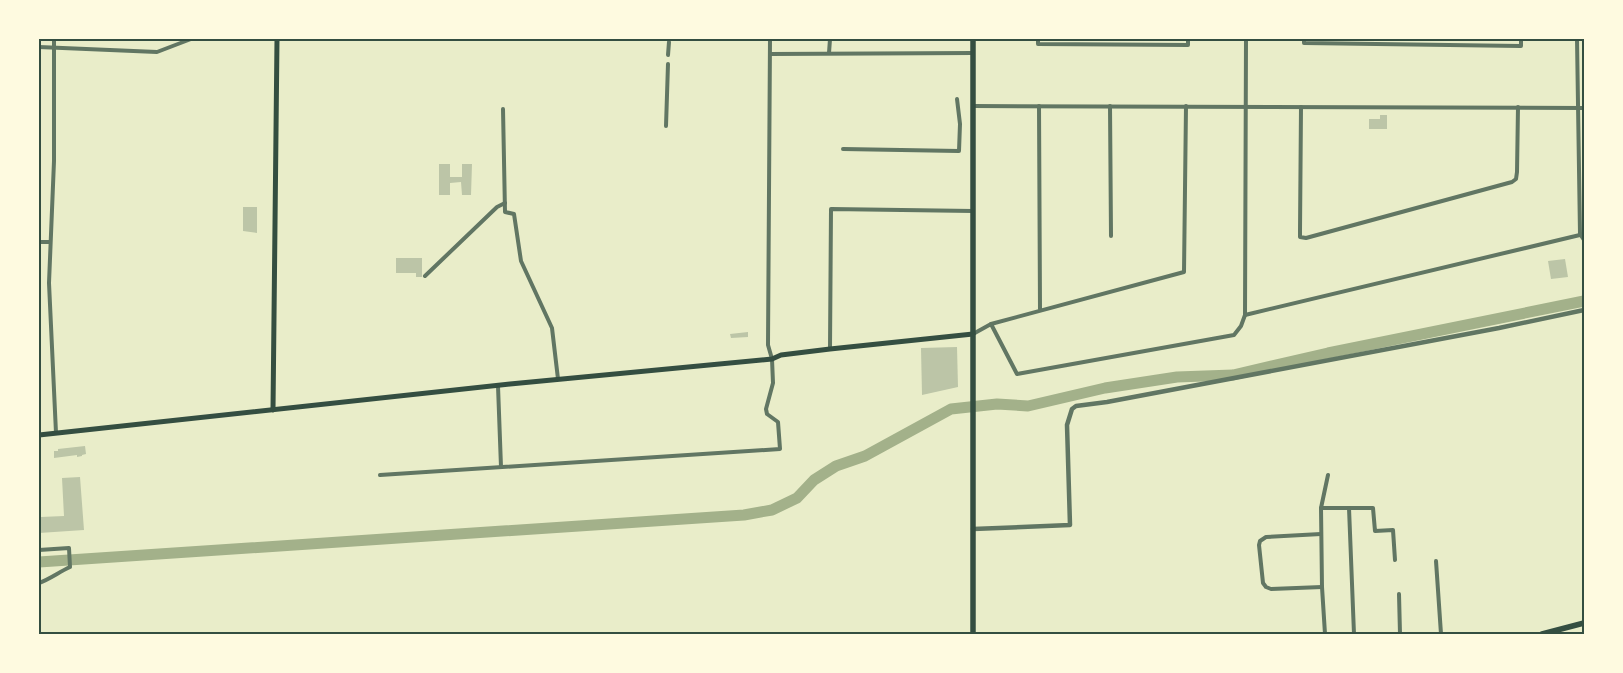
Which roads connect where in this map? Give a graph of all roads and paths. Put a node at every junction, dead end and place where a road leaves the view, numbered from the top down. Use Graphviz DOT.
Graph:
graph roads {
  1 [pos="54,39"];
  2 [pos="191,39"];
  3 [pos="277,39"];
  4 [pos="770,39"];
  5 [pos="830,39"];
  6 [pos="973,39"];
  7 [pos="1038,39"];
  8 [pos="1188,39"];
  9 [pos="1246,39"];
  10 [pos="1304,39"];
  11 [pos="1521,39"];
  12 [pos="1577,39"];
  13 [pos="669,42"];
  14 [pos="39,47"];
  15 [pos="54,48"];
  16 [pos="829,53"];
  17 [pos="770,54"];
  18 [pos="973,54"];
  19 [pos="668,55"];
  20 [pos="668,64"];
  21 [pos="957,99"];
  22 [pos="973,106"];
  23 [pos="1039,106"];
  24 [pos="1110,106"];
  25 [pos="1186,106"];
  26 [pos="1246,106"];
  27 [pos="1301,107"];
  28 [pos="1518,107"];
  29 [pos="1577,108"];
  30 [pos="1584,108"];
  31 [pos="504,109"];
  32 [pos="666,126"];
  33 [pos="843,149"];
  34 [pos="505,203"];
  35 [pos="973,211"];
  36 [pos="1582,234"];
  37 [pos="1111,236"];
  38 [pos="1584,240"];
  39 [pos="39,242"];
  40 [pos="50,242"];
  41 [pos="425,276"];
  42 [pos="1040,309"];
  43 [pos="1584,310"];
  44 [pos="1245,315"];
  45 [pos="991,324"];
  46 [pos="973,334"];
  47 [pos="830,349"];
  48 [pos="772,359"];
  49 [pos="558,380"];
  50 [pos="498,386"];
  51 [pos="273,410"];
  52 [pos="56,433"];
  53 [pos="39,435"];
  54 [pos="501,467"];
  55 [pos="380,475"];
  56 [pos="1328,475"];
  57 [pos="1321,508"];
  58 [pos="1349,508"];
  59 [pos="973,529"];
  60 [pos="1321,534"];
  61 [pos="39,550"];
  62 [pos="1394,560"];
  63 [pos="1436,561"];
  64 [pos="39,583"];
  65 [pos="1322,587"];
  66 [pos="1399,594"];
  67 [pos="1584,623"];
  68 [pos="973,634"];
  69 [pos="1325,634"];
  70 [pos="1354,634"];
  71 [pos="1400,634"];
  72 [pos="1441,634"];
  73 [pos="1542,634"];
  1 -- 15 [label="street"];
  2 -- 15 [label="street"];
  3 -- 51 [label="main road"];
  4 -- 17 [label="street"];
  5 -- 16 [label="street"];
  6 -- 18 [label="main road"];
  7 -- 8 [label="street"];
  9 -- 26 [label="street"];
  10 -- 11 [label="street"];
  12 -- 29 [label="street"];
  13 -- 19 [label="street"];
  14 -- 15 [label="street"];
  15 -- 40 [label="street"];
  16 -- 17 [label="street"];
  16 -- 18 [label="street"];
  17 -- 48 [label="street"];
  18 -- 22 [label="main road"];
  20 -- 32 [label="street"];
  21 -- 33 [label="street"];
  22 -- 23 [label="street"];
  22 -- 35 [label="main road"];
  23 -- 24 [label="street"];
  23 -- 42 [label="street"];
  24 -- 25 [label="street"];
  24 -- 37 [label="street"];
  25 -- 26 [label="street"];
  25 -- 42 [label="street"];
  26 -- 27 [label="street"];
  26 -- 44 [label="street"];
  27 -- 28 [label="street"];
  27 -- 28 [label="street"];
  28 -- 29 [label="street"];
  29 -- 30 [label="street"];
  29 -- 36 [label="street"];
  31 -- 34 [label="street"];
  34 -- 41 [label="street"];
  34 -- 49 [label="street"];
  35 -- 46 [label="main road"];
  35 -- 47 [label="street"];
  36 -- 38 [label="street"];
  36 -- 44 [label="street"];
  39 -- 40 [label="street"];
  40 -- 52 [label="street"];
  42 -- 45 [label="street"];
  43 -- 59 [label="street"];
  44 -- 45 [label="street"];
  45 -- 46 [label="street"];
  46 -- 47 [label="main road"];
  46 -- 59 [label="main road"];
  47 -- 48 [label="main road"];
  48 -- 49 [label="main road"];
  48 -- 54 [label="street"];
  49 -- 50 [label="main road"];
  50 -- 51 [label="main road"];
  50 -- 54 [label="street"];
  51 -- 52 [label="main road"];
  52 -- 53 [label="main road"];
  54 -- 55 [label="street"];
  56 -- 57 [label="street"];
  57 -- 58 [label="street"];
  57 -- 60 [label="street"];
  58 -- 62 [label="street"];
  58 -- 70 [label="street"];
  59 -- 68 [label="main road"];
  60 -- 65 [label="street"];
  60 -- 65 [label="street"];
  61 -- 64 [label="street"];
  63 -- 72 [label="street"];
  65 -- 69 [label="street"];
  66 -- 71 [label="street"];
  67 -- 73 [label="main road"];
}
